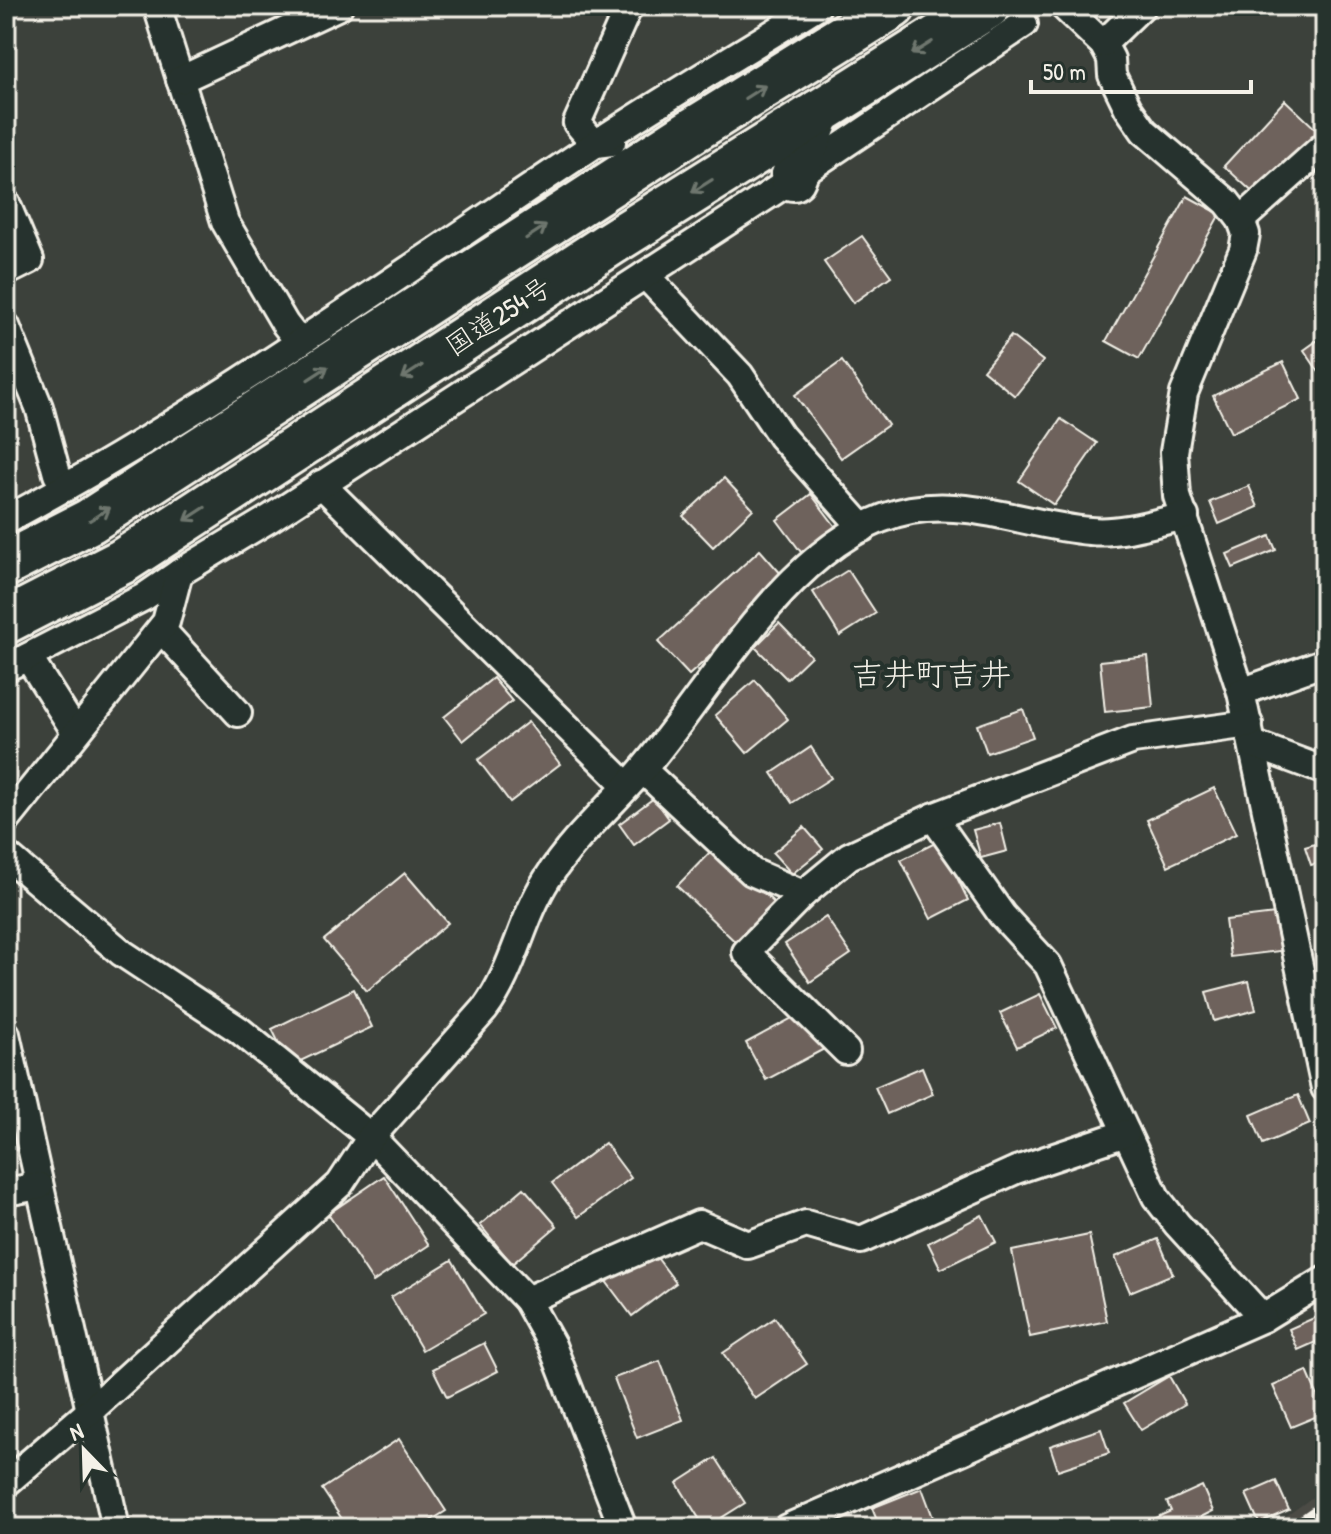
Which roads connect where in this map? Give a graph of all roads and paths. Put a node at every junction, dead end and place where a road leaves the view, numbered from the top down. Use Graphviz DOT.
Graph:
graph roads {
  1 [pos="157,6"];
  2 [pos="339,6"];
  3 [pos="629,6"];
  4 [pos="817,6"];
  5 [pos="893,6"];
  6 [pos="1063,6"];
  7 [pos="1142,6"];
  8 [pos="1006,15"];
  9 [pos="1103,44"];
  10 [pos="180,80"];
  11 [pos="819,112"];
  12 [pos="687,134"];
  13 [pos="595,144"];
  14 [pos="1325,145"];
  15 [pos="793,178"];
  16 [pos="6,203"];
  17 [pos="1241,220"];
  18 [pos="6,272"];
  19 [pos="645,275"];
  20 [pos="6,326"];
  21 [pos="299,342"];
  22 [pos="72,484"];
  23 [pos="321,484"];
  24 [pos="1185,516"];
  25 [pos="863,528"];
  26 [pos="15,545"];
  27 [pos="179,573"];
  28 [pos="144,597"];
  29 [pos="164,626"];
  30 [pos="13,649"];
  31 [pos="1325,662"];
  32 [pos="1241,692"];
  33 [pos="238,713"];
  34 [pos="76,733"];
  35 [pos="1251,734"];
  36 [pos="1325,771"];
  37 [pos="635,778"];
  38 [pos="933,817"];
  39 [pos="6,821"];
  40 [pos="6,855"];
  41 [pos="803,894"];
  42 [pos="6,1034"];
  43 [pos="846,1051"];
  44 [pos="1325,1088"];
  45 [pos="1126,1133"];
  46 [pos="371,1137"];
  47 [pos="39,1186"];
  48 [pos="6,1192"];
  49 [pos="1325,1280"];
  50 [pos="527,1300"];
  51 [pos="1263,1318"];
  52 [pos="90,1411"];
  53 [pos="6,1483"];
  54 [pos="116,1528"];
  55 [pos="623,1528"];
  56 [pos="787,1528"];
  1 -- 10 [label="street"];
  2 -- 10 [label="street"];
  3 -- 13 [label="street"];
  4 -- 13 [label="street"];
  12 -- 5 [label="highway, 国道254号, one-way"];
  6 -- 9 [label="street"];
  7 -- 9 [label="street"];
  8 -- 11 [label="highway, 国道254号, one-way"];
  8 -- 15 [label="street"];
  9 -- 17 [label="street"];
  10 -- 21 [label="street"];
  11 -- 15 [label="highway"];
  11 -- 30 [label="highway, 国道254号, one-way"];
  12 -- 13 [label="street"];
  26 -- 12 [label="highway, 国道254号, one-way"];
  13 -- 21 [label="street"];
  14 -- 17 [label="street"];
  15 -- 19 [label="street"];
  16 -- 18 [label="street"];
  17 -- 24 [label="street"];
  19 -- 23 [label="street"];
  19 -- 25 [label="street"];
  20 -- 22 [label="street"];
  21 -- 22 [label="street"];
  22 -- 26 [label="street"];
  22 -- 26 [label="street"];
  23 -- 27 [label="street"];
  23 -- 37 [label="street"];
  24 -- 25 [label="street"];
  24 -- 32 [label="street"];
  25 -- 37 [label="street"];
  27 -- 28 [label="street"];
  27 -- 29 [label="street"];
  28 -- 29 [label="street"];
  28 -- 30 [label="street"];
  29 -- 33 [label="street"];
  29 -- 34 [label="street"];
  30 -- 34 [label="street"];
  31 -- 32 [label="street"];
  32 -- 35 [label="street"];
  34 -- 39 [label="street"];
  35 -- 36 [label="street"];
  35 -- 38 [label="street"];
  35 -- 44 [label="street"];
  37 -- 41 [label="street"];
  37 -- 46 [label="street"];
  38 -- 41 [label="street"];
  38 -- 45 [label="street"];
  40 -- 46 [label="street"];
  41 -- 43 [label="street"];
  42 -- 47 [label="street"];
  45 -- 50 [label="street"];
  45 -- 51 [label="street"];
  46 -- 50 [label="street"];
  46 -- 52 [label="street"];
  47 -- 48 [label="street"];
  47 -- 52 [label="street"];
  49 -- 51 [label="street"];
  50 -- 55 [label="street"];
  51 -- 56 [label="street"];
  52 -- 53 [label="street"];
  52 -- 54 [label="street"];
}
